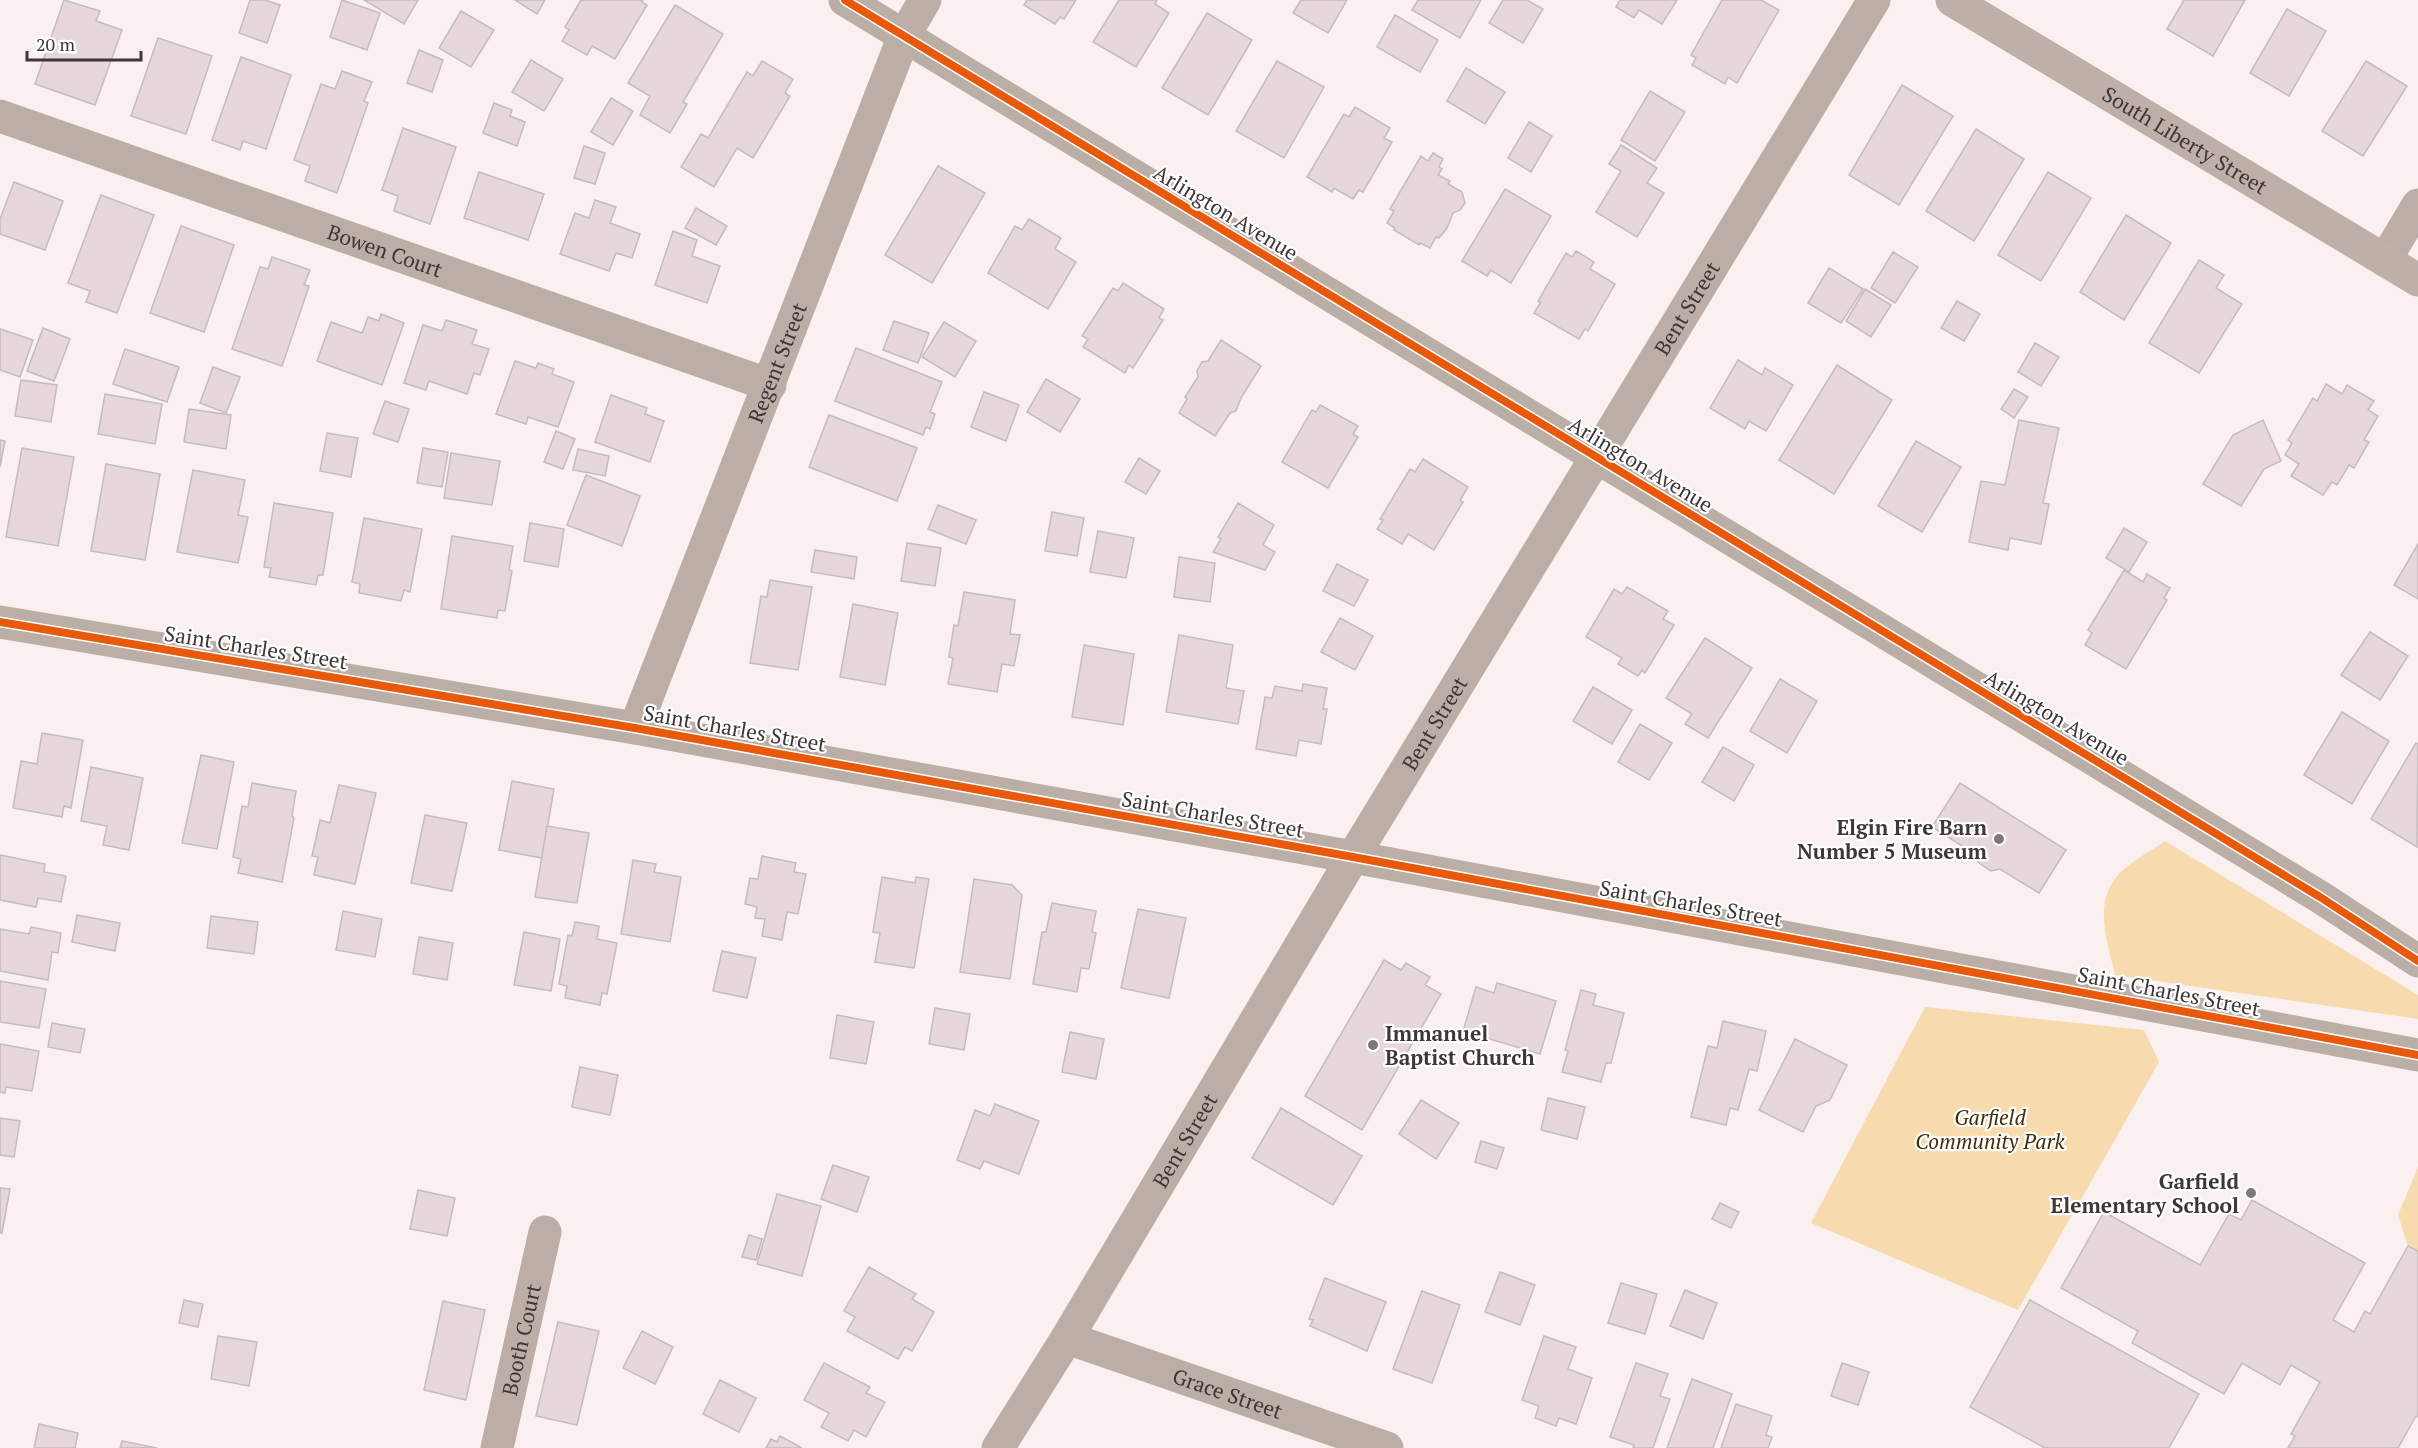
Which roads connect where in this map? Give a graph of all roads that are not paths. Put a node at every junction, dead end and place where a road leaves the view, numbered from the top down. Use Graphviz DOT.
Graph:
graph roads {
  1 [pos="845,0"];
  2 [pos="925,0"];
  3 [pos="1874,0"];
  4 [pos="1952,0"];
  5 [pos="904,36"];
  6 [pos="0,116"];
  7 [pos="2418,205"];
  8 [pos="2385,260"];
  9 [pos="2418,280"];
  10 [pos="770,385"];
  11 [pos="1596,458"];
  12 [pos="0,622"];
  13 [pos="635,728"];
  14 [pos="1353,857"];
  15 [pos="2418,962"];
  16 [pos="2418,1055"];
  17 [pos="545,1232"];
  18 [pos="1067,1338"];
  19 [pos="497,1448"];
  20 [pos="998,1448"];
  21 [pos="1387,1448"];
  1 -- 5 [label="street, Arlington Avenue"];
  2 -- 5 [label="street, Regent Street"];
  3 -- 11 [label="street, Bent Street"];
  4 -- 8 [label="main road, South Liberty Street"];
  5 -- 10 [label="street, Regent Street"];
  5 -- 11 [label="street, Arlington Avenue"];
  6 -- 10 [label="street, Bowen Court"];
  7 -- 8 [label="street"];
  8 -- 9 [label="main road, South Liberty Street"];
  10 -- 13 [label="street, Regent Street"];
  11 -- 14 [label="street, Bent Street"];
  11 -- 15 [label="street, Arlington Avenue"];
  12 -- 13 [label="street, Saint Charles Street"];
  13 -- 14 [label="street, Saint Charles Street"];
  14 -- 16 [label="street, Saint Charles Street"];
  14 -- 18 [label="street, Bent Street"];
  17 -- 19 [label="street, Booth Court"];
  18 -- 20 [label="street, Bent Street"];
  18 -- 21 [label="street, Grace Street"];
}
